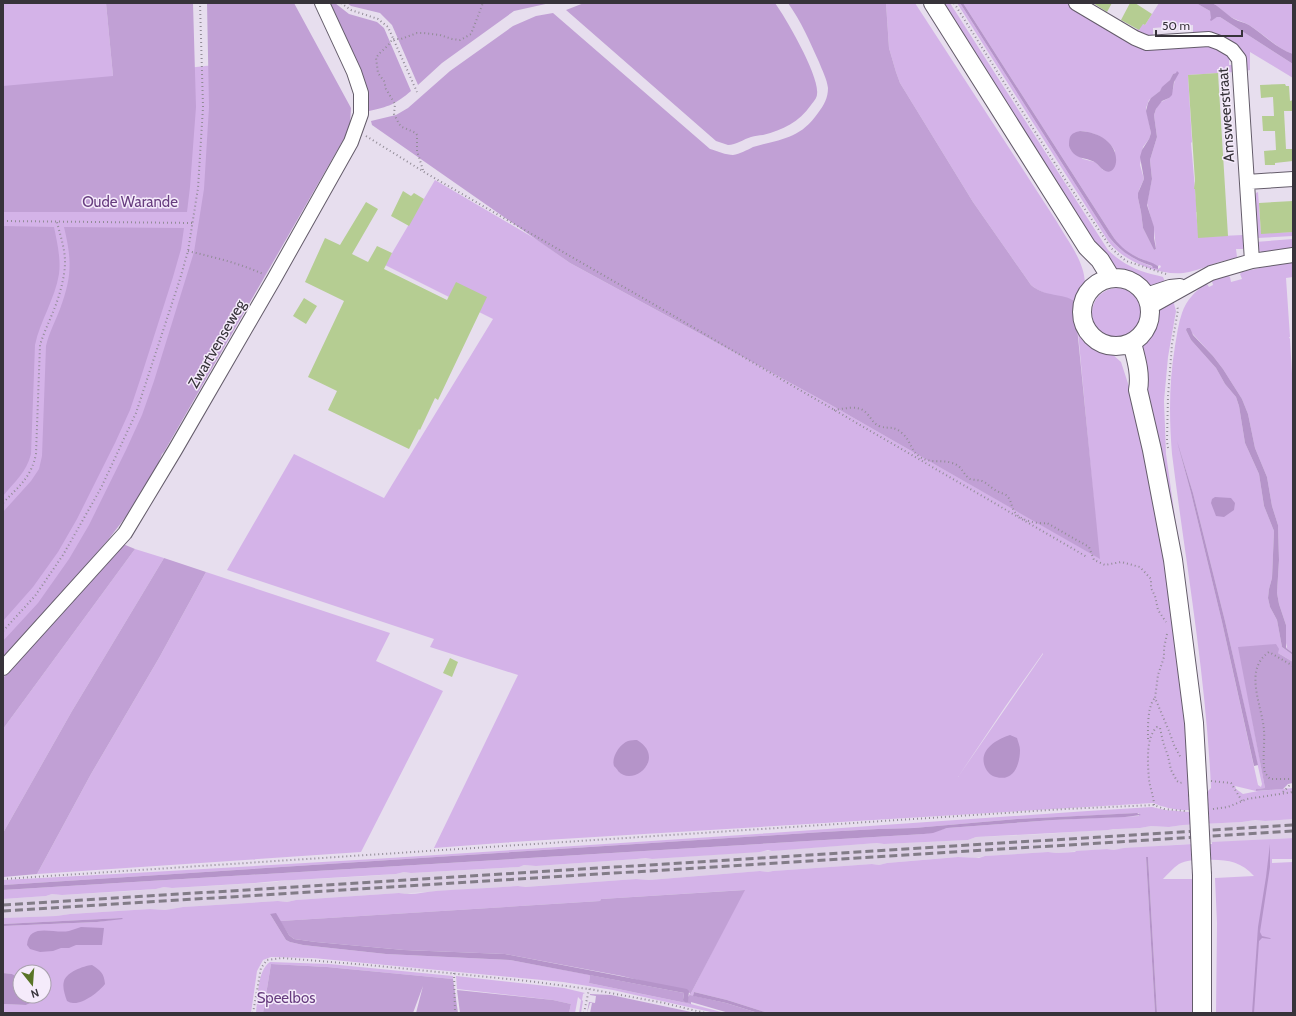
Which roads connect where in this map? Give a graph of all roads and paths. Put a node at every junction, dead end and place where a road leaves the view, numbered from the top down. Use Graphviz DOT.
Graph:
graph roads {
  1 [pos="200,3"];
  2 [pos="322,3"];
  3 [pos="341,3"];
  4 [pos="483,3"];
  5 [pos="933,3"];
  6 [pos="954,3"];
  7 [pos="1076,3"];
  8 [pos="393,38"];
  9 [pos="417,92"];
  10 [pos="356,130"];
  11 [pos="423,170"];
  12 [pos="1293,179"];
  13 [pos="1247,182"];
  14 [pos="3,220"];
  15 [pos="57,222"];
  16 [pos="192,223"];
  17 [pos="188,251"];
  18 [pos="1293,255"];
  19 [pos="1252,261"];
  20 [pos="274,279"];
  21 [pos="1104,281"];
  22 [pos="1172,291"];
  23 [pos="1148,301"];
  24 [pos="1126,345"];
  25 [pos="834,410"];
  26 [pos="1168,448"];
  27 [pos="3,503"];
  28 [pos="1087,557"];
  29 [pos="1167,624"];
  30 [pos="1168,629"];
  31 [pos="3,631"];
  32 [pos="1293,666"];
  33 [pos="3,668"];
  34 [pos="1155,698"];
  35 [pos="1148,741"];
  36 [pos="1181,759"];
  37 [pos="1184,777"];
  38 [pos="1293,779"];
  39 [pos="1293,786"];
  40 [pos="1203,787"];
  41 [pos="1293,792"];
  42 [pos="1282,793"];
  43 [pos="1242,801"];
  44 [pos="1154,805"];
  45 [pos="1206,809"];
  46 [pos="1192,810"];
  47 [pos="3,879"];
  48 [pos="454,974"];
  49 [pos="589,989"];
  50 [pos="691,1009"];
  51 [pos="253,1013"];
  52 [pos="455,1013"];
  53 [pos="584,1013"];
  54 [pos="690,1013"];
  55 [pos="705,1013"];
  56 [pos="1202,1013"];
  1 -- 16 [label="path"];
  2 -- 10 [label="street, Zwartvenseweg"];
  3 -- 8 [label="path"];
  4 -- 8 [label="path"];
  5 -- 21 [label="main road"];
  6 -- 22 [label="path"];
  7 -- 13 [label="street, Amsweerstraat"];
  8 -- 9 [label="path"];
  8 -- 11 [label="path"];
  10 -- 11 [label="path"];
  10 -- 20 [label="street, Zwartvenseweg"];
  11 -- 25 [label="path"];
  12 -- 13 [label="street, Amsweerstraat"];
  13 -- 19 [label="street, Amsweerstraat"];
  14 -- 15 [label="path"];
  15 -- 16 [label="path"];
  15 -- 27 [label="path"];
  16 -- 17 [label="path"];
  17 -- 20 [label="path"];
  17 -- 31 [label="path"];
  18 -- 19 [label="street"];
  19 -- 22 [label="street"];
  20 -- 33 [label="street, Zwartvenseweg"];
  21 -- 23 [label="main road"];
  21 -- 24 [label="main road"];
  22 -- 23 [label="street"];
  22 -- 26 [label="path"];
  23 -- 24 [label="main road"];
  24 -- 40 [label="main road"];
  25 -- 28 [label="path"];
  25 -- 29 [label="path"];
  30 -- 34 [label="path"];
  32 -- 38 [label="path"];
  34 -- 35 [label="path"];
  34 -- 36 [label="path"];
  35 -- 37 [label="path"];
  35 -- 44 [label="path"];
  39 -- 42 [label="path"];
  40 -- 43 [label="path"];
  40 -- 56 [label="main road, bridge"];
  41 -- 42 [label="path"];
  42 -- 43 [label="path"];
  43 -- 45 [label="path"];
  44 -- 46 [label="path"];
  44 -- 47 [label="path"];
  48 -- 49 [label="path"];
  48 -- 51 [label="path"];
  48 -- 52 [label="path"];
  49 -- 50 [label="path"];
  49 -- 53 [label="path"];
  50 -- 54 [label="path"];
  50 -- 55 [label="path"];
}
